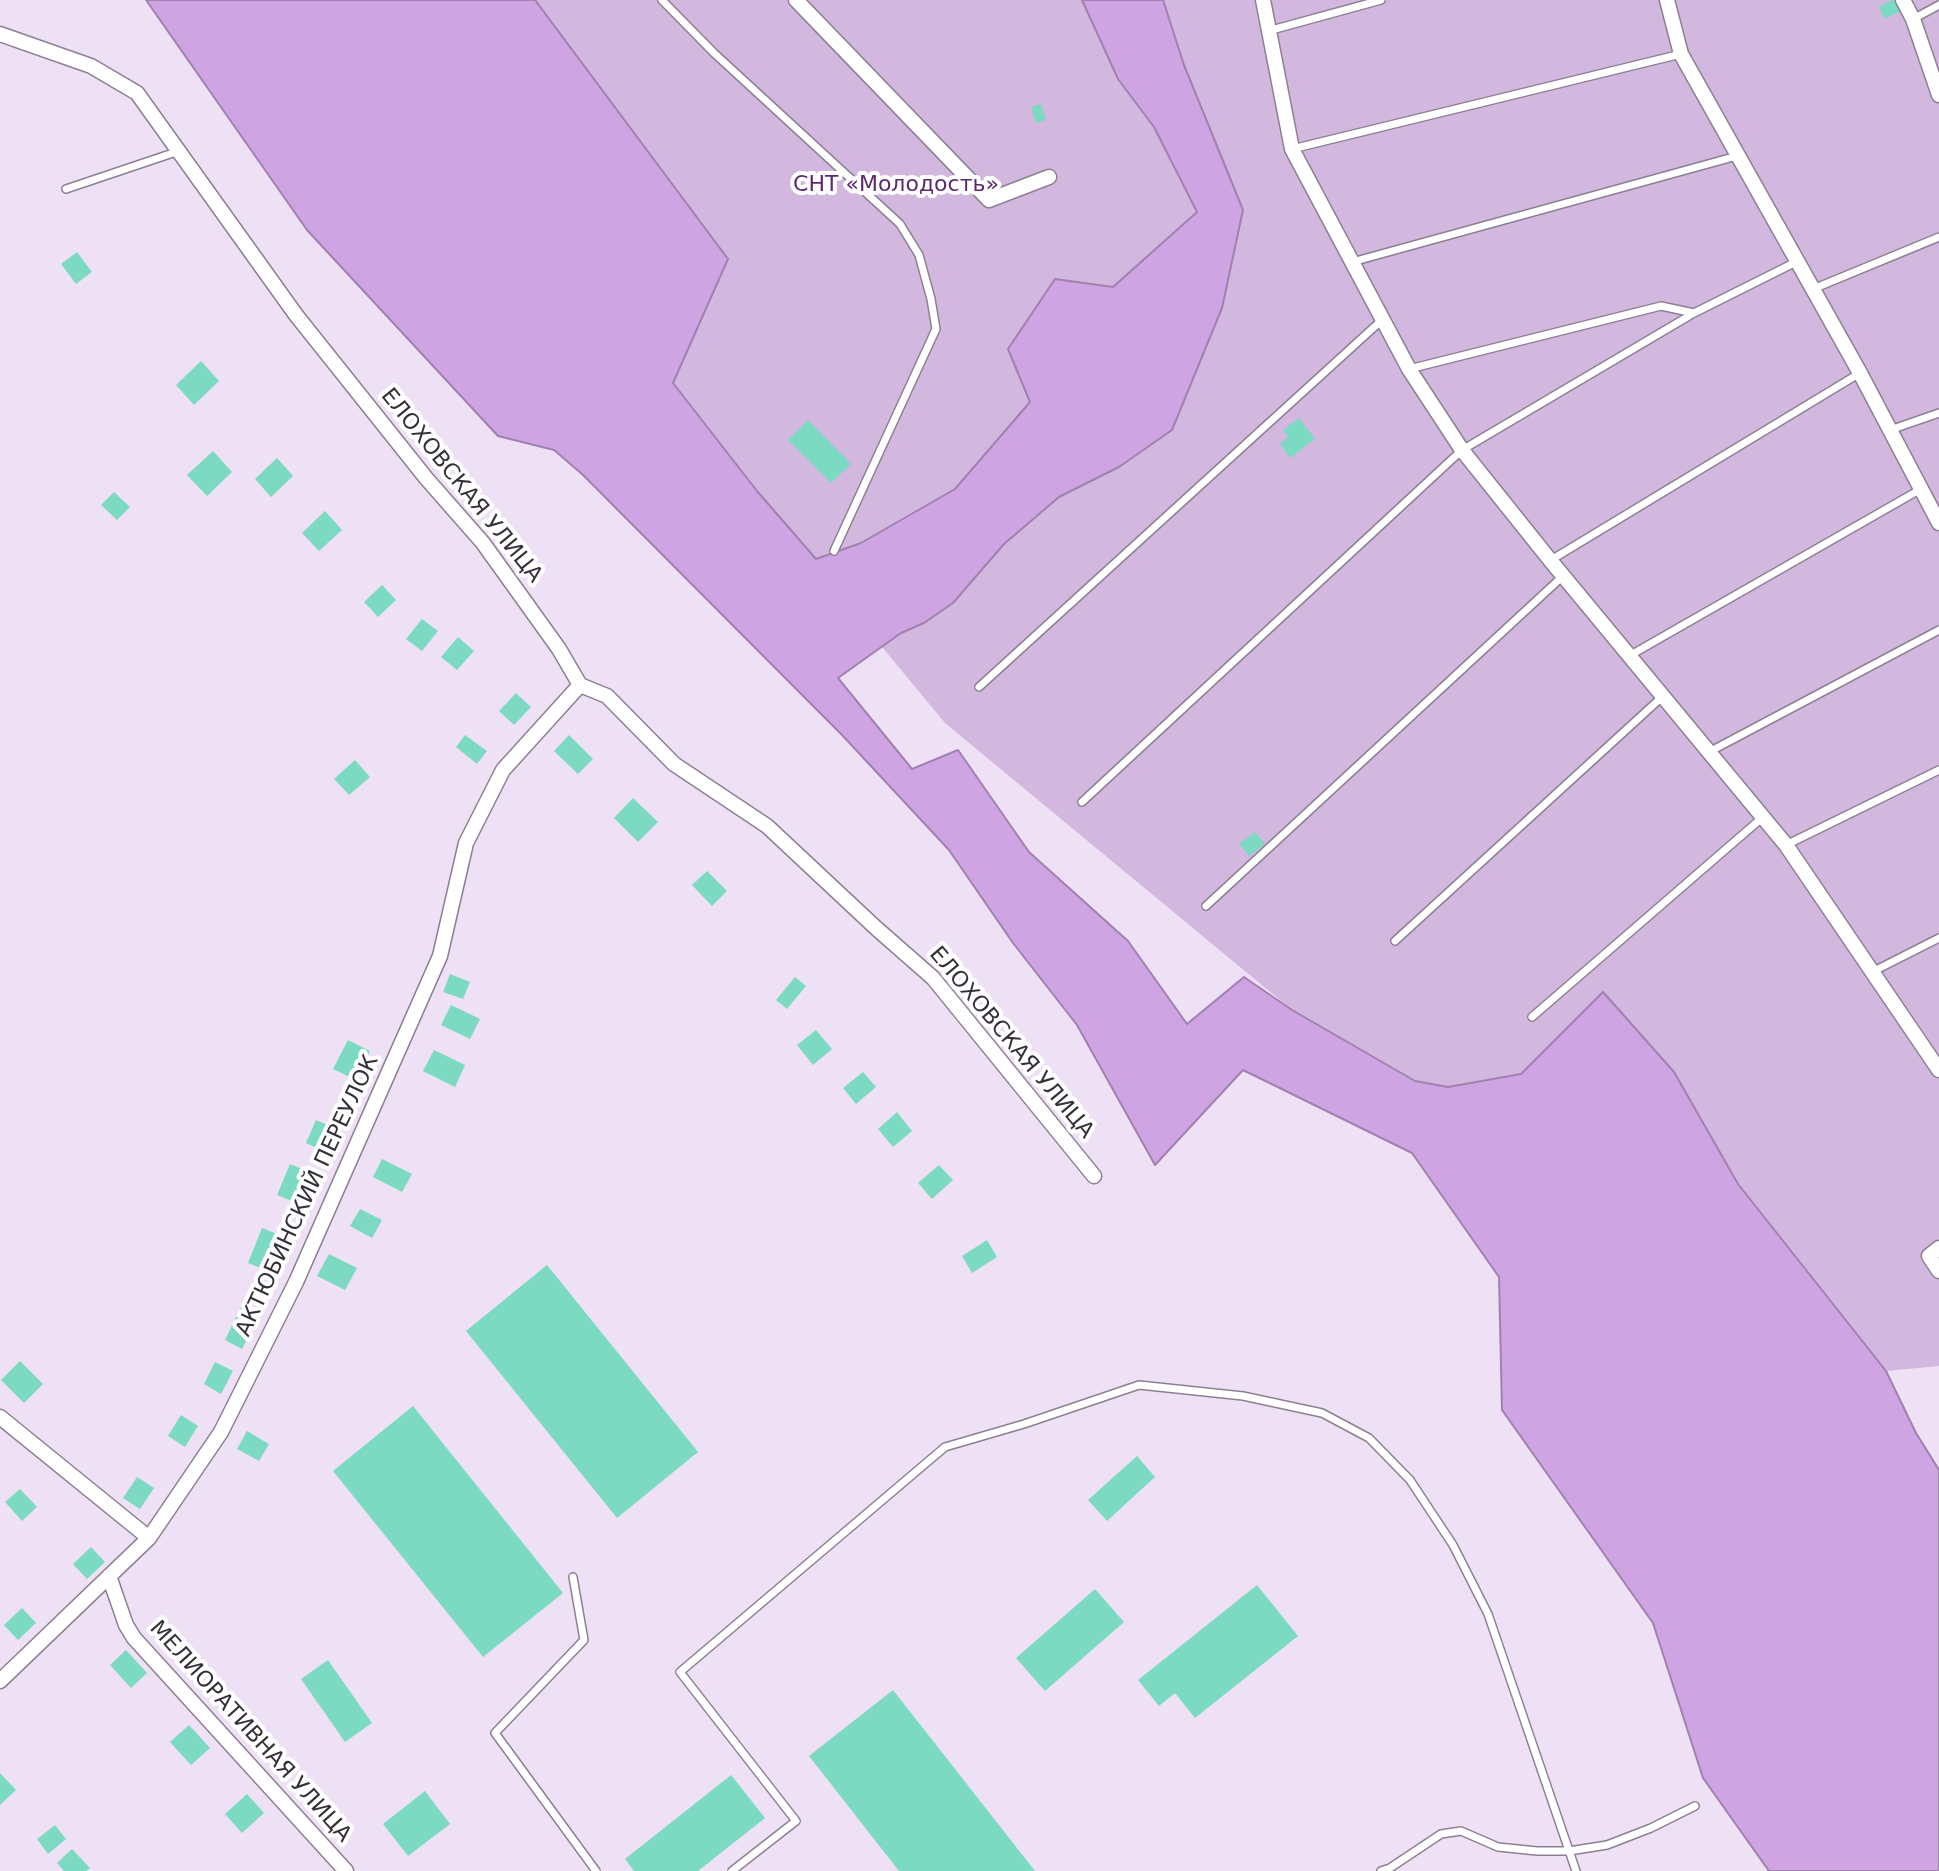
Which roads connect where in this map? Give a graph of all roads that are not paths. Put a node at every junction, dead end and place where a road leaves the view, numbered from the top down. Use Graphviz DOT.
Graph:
graph roads {
  1 [pos="662,0"];
  2 [pos="796,0"];
  3 [pos="1263,0"];
  4 [pos="1381,0"];
  5 [pos="1667,0"];
  6 [pos="1903,0"];
  7 [pos="1939,5"];
  8 [pos="1913,19"];
  9 [pos="1268,31"];
  10 [pos="0,34"];
  11 [pos="1681,54"];
  12 [pos="1939,95"];
  13 [pos="1292,149"];
  14 [pos="179,151"];
  15 [pos="1737,156"];
  16 [pos="1049,177"];
  17 [pos="66,189"];
  18 [pos="1939,237"];
  19 [pos="1797,261"];
  20 [pos="1352,262"];
  21 [pos="1813,289"];
  22 [pos="1694,313"];
  23 [pos="1383,319"];
  24 [pos="1409,369"];
  25 [pos="1860,373"];
  26 [pos="1939,413"];
  27 [pos="1890,430"];
  28 [pos="1462,450"];
  29 [pos="1921,489"];
  30 [pos="1939,523"];
  31 [pos="834,551"];
  32 [pos="1550,560"];
  33 [pos="1563,576"];
  34 [pos="1939,630"];
  35 [pos="1629,656"];
  36 [pos="580,685"];
  37 [pos="979,687"];
  38 [pos="1663,696"];
  39 [pos="1709,752"];
  40 [pos="1939,770"];
  41 [pos="1082,802"];
  42 [pos="1763,817"];
  43 [pos="1786,845"];
  44 [pos="1206,906"];
  45 [pos="1939,938"];
  46 [pos="1395,941"];
  47 [pos="1872,972"];
  48 [pos="1532,1017"];
  49 [pos="1939,1070"];
  50 [pos="1094,1176"];
  51 [pos="1939,1248"];
  52 [pos="1939,1271"];
  53 [pos="0,1417"];
  54 [pos="149,1538"];
  55 [pos="109,1576"];
  56 [pos="573,1577"];
  57 [pos="0,1681"];
  58 [pos="1695,1806"];
  59 [pos="1569,1851"];
  60 [pos="346,1871"];
  61 [pos="596,1871"];
  62 [pos="732,1871"];
  63 [pos="1381,1871"];
  64 [pos="1576,1871"];
  1 -- 31 [label="lane"];
  2 -- 16 [label="street"];
  3 -- 9 [label="street"];
  4 -- 9 [label="lane"];
  5 -- 11 [label="street"];
  6 -- 8 [label="street"];
  7 -- 8 [label="lane"];
  8 -- 12 [label="street"];
  9 -- 13 [label="street"];
  10 -- 14 [label="street, ЕЛОХОВСКАЯ УЛИЦА"];
  11 -- 13 [label="lane"];
  11 -- 15 [label="street"];
  13 -- 20 [label="street"];
  14 -- 17 [label="lane"];
  14 -- 36 [label="street, ЕЛОХОВСКАЯ УЛИЦА"];
  15 -- 19 [label="street"];
  15 -- 20 [label="lane"];
  18 -- 21 [label="lane"];
  19 -- 21 [label="street"];
  19 -- 22 [label="lane"];
  20 -- 23 [label="street"];
  21 -- 25 [label="street"];
  22 -- 24 [label="lane"];
  22 -- 28 [label="lane"];
  23 -- 24 [label="street"];
  23 -- 37 [label="lane"];
  24 -- 28 [label="street"];
  25 -- 27 [label="street"];
  25 -- 32 [label="lane"];
  26 -- 27 [label="lane"];
  27 -- 29 [label="street"];
  28 -- 32 [label="street"];
  28 -- 41 [label="lane"];
  29 -- 30 [label="street"];
  29 -- 35 [label="lane"];
  32 -- 33 [label="street"];
  33 -- 35 [label="street"];
  33 -- 44 [label="lane"];
  34 -- 39 [label="lane"];
  35 -- 38 [label="street"];
  36 -- 50 [label="street, ЕЛОХОВСКАЯ УЛИЦА"];
  36 -- 54 [label="street, АКТЮБИНСКИЙ ПЕРЕУЛОК"];
  38 -- 39 [label="street"];
  38 -- 46 [label="lane"];
  39 -- 42 [label="street"];
  40 -- 43 [label="lane"];
  42 -- 43 [label="street"];
  42 -- 48 [label="lane"];
  43 -- 47 [label="street"];
  45 -- 47 [label="lane"];
  47 -- 49 [label="street"];
  51 -- 52 [label="street"];
  53 -- 54 [label="street"];
  54 -- 55 [label="street, АКТЮБИНСКИЙ ПЕРЕУЛОК"];
  55 -- 57 [label="street, АКТЮБИНСКИЙ ПЕРЕУЛОК"];
  55 -- 60 [label="street, МЕЛИОРАТИВНАЯ УЛИЦА"];
  56 -- 61 [label="lane"];
  58 -- 59 [label="lane"];
  59 -- 62 [label="lane"];
  59 -- 63 [label="lane"];
  59 -- 64 [label="lane"];
}
